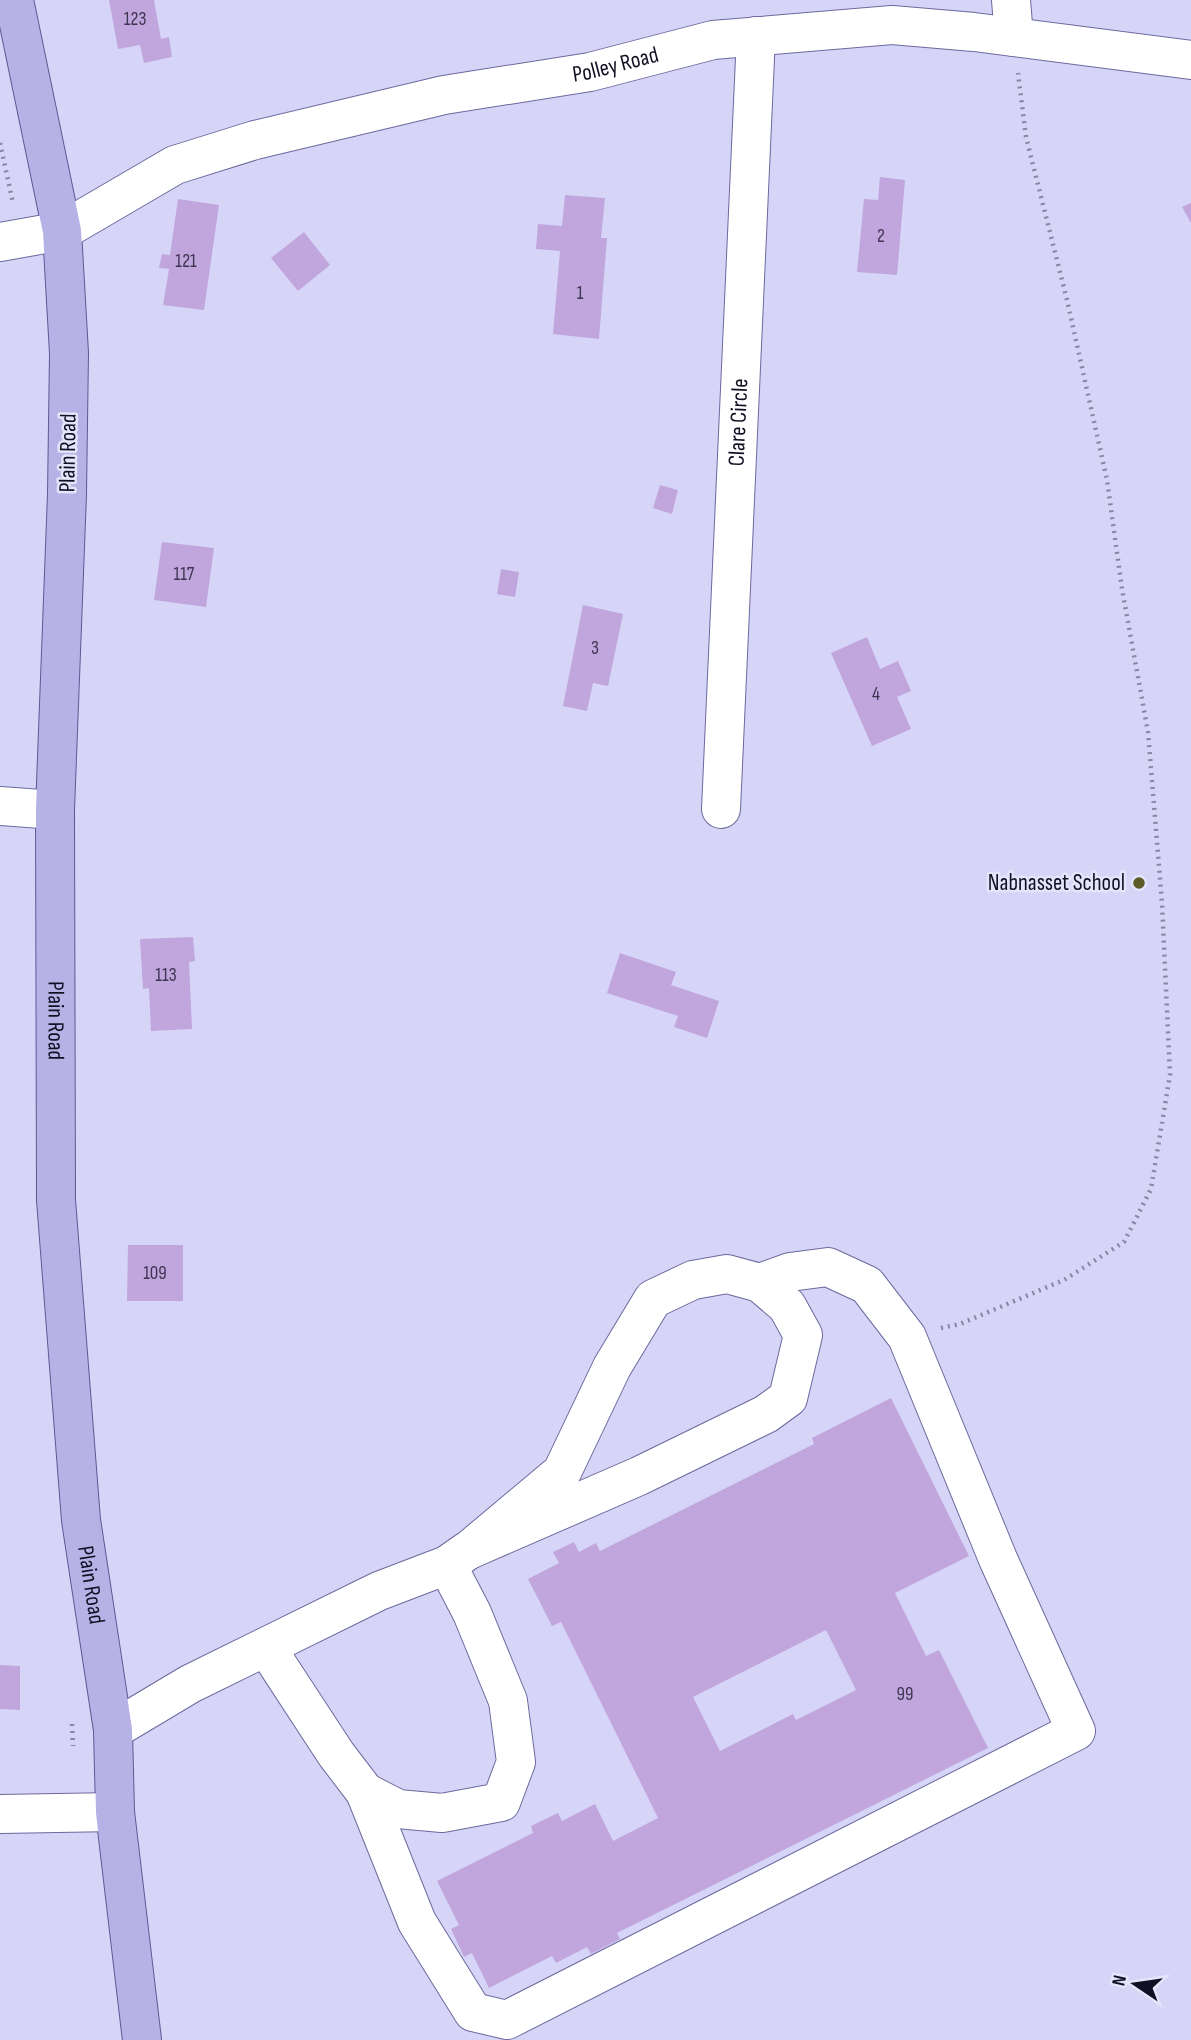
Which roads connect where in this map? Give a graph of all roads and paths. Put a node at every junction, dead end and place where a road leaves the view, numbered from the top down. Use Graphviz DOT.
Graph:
graph roads {
  1 [pos="14,0"];
  2 [pos="1012,19"];
  3 [pos="756,36"];
  4 [pos="1191,61"];
  5 [pos="62,231"];
  6 [pos="0,242"];
  7 [pos="0,806"];
  8 [pos="722,809"];
  9 [pos="55,810"];
  10 [pos="760,1283"];
  11 [pos="907,1337"];
  12 [pos="458,1558"];
  13 [pos="266,1647"];
  14 [pos="113,1730"];
  15 [pos="365,1792"];
  16 [pos="115,1812"];
  17 [pos="0,1814"];
  18 [pos="142,2040"];
  1 -- 5 [label="main road, Plain Road"];
  2 -- 3 [label="street, Polley Road"];
  2 -- 4 [label="street, Polley Road"];
  2 -- 11 [label="path"];
  3 -- 5 [label="street, Polley Road"];
  3 -- 8 [label="street, Clare Circle"];
  5 -- 6 [label="street"];
  5 -- 9 [label="main road, Plain Road"];
  7 -- 9 [label="street"];
  9 -- 14 [label="main road, Plain Road"];
  10 -- 11 [label="street"];
  10 -- 12 [label="street"];
  10 -- 12 [label="street"];
  11 -- 15 [label="street"];
  12 -- 13 [label="street"];
  12 -- 15 [label="street"];
  13 -- 14 [label="street"];
  13 -- 15 [label="street"];
  14 -- 16 [label="main road, Plain Road"];
  16 -- 17 [label="street"];
  16 -- 18 [label="main road, Plain Road"];
}
